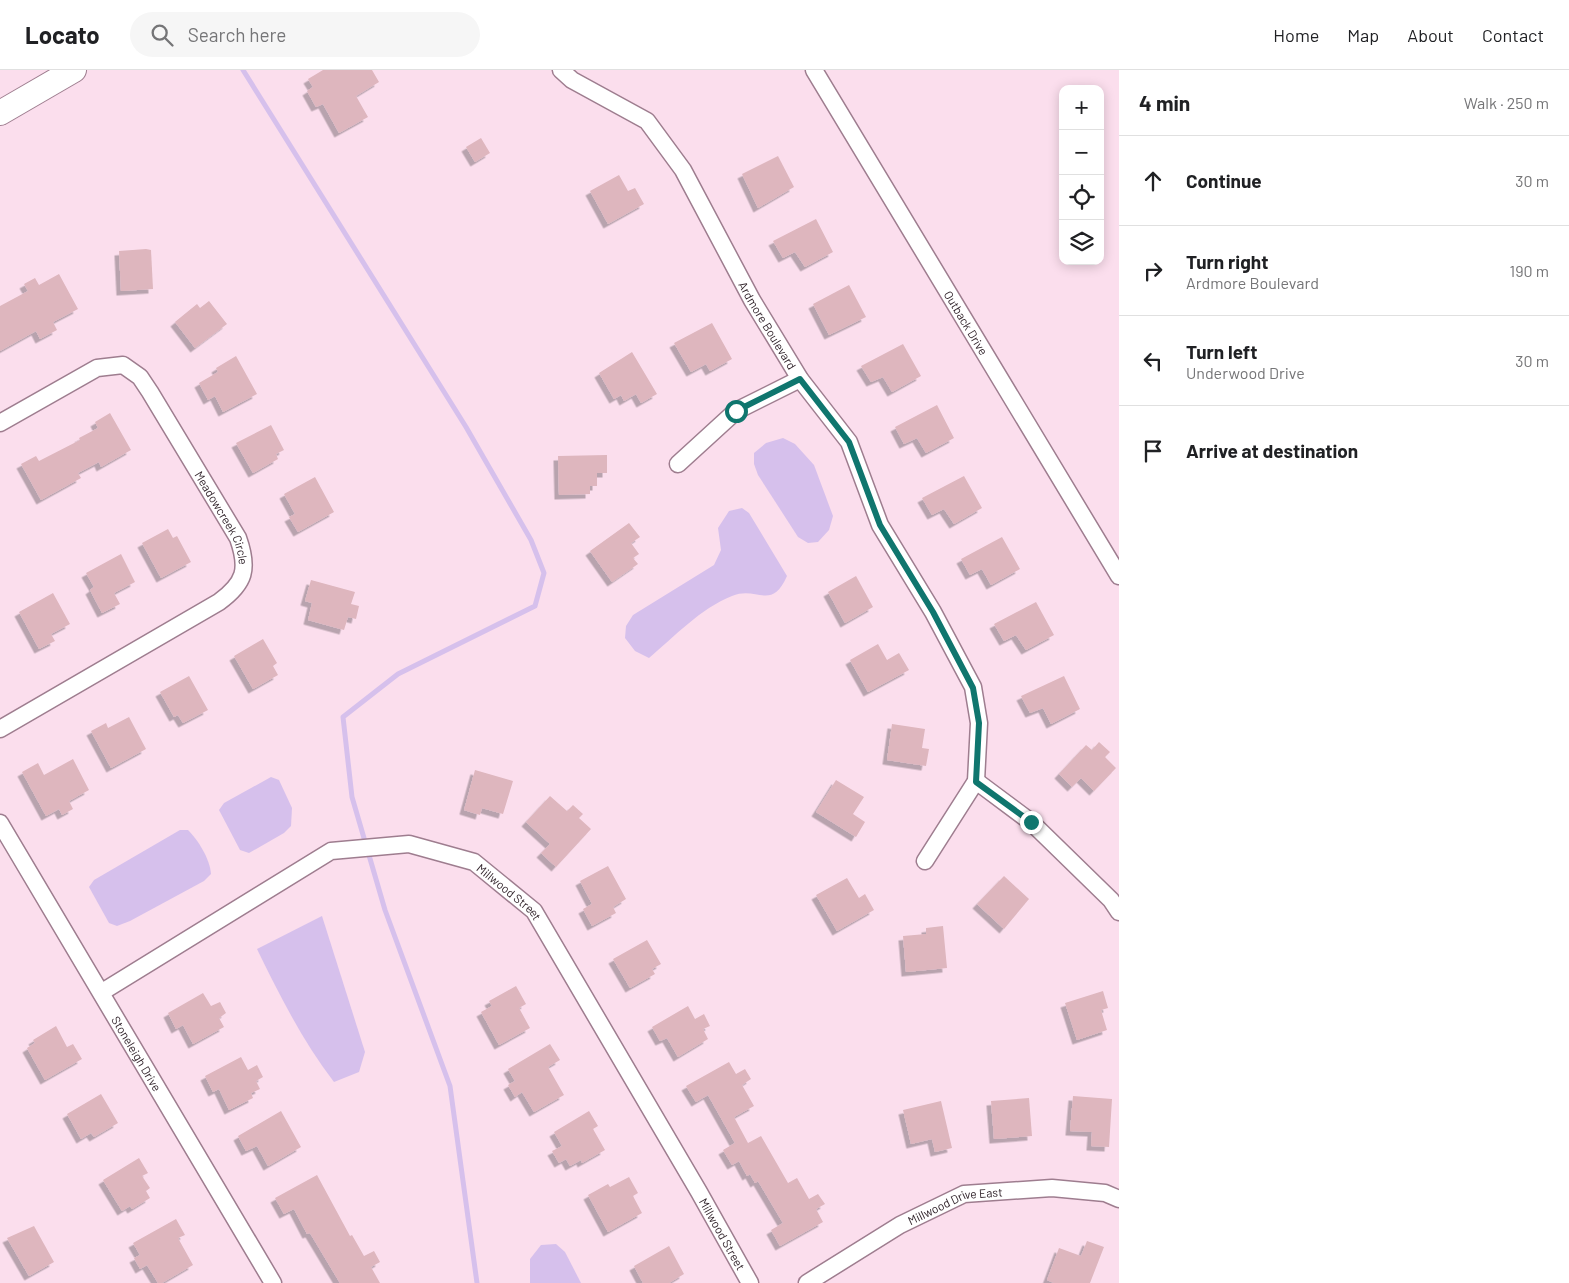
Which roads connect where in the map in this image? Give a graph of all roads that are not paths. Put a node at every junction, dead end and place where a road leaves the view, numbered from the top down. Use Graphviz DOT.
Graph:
graph roads {
  1 [pos="74,70"];
  2 [pos="562,70"];
  3 [pos="814,70"];
  4 [pos="0,113"];
  5 [pos="800,379"];
  6 [pos="0,423"];
  7 [pos="678,464"];
  8 [pos="1119,576"];
  9 [pos="0,730"];
  10 [pos="976,782"];
  11 [pos="2,831"];
  12 [pos="925,861"];
  13 [pos="1119,912"];
  14 [pos="102,992"];
  15 [pos="1119,1199"];
  16 [pos="273,1283"];
  17 [pos="750,1283"];
  18 [pos="807,1283"];
  1 -- 4 [label="main road"];
  2 -- 5 [label="street, Ardmore Boulevard"];
  3 -- 8 [label="street, Outback Drive"];
  5 -- 7 [label="street"];
  5 -- 10 [label="street, Ardmore Boulevard"];
  6 -- 9 [label="street, Meadowcreek Circle"];
  10 -- 12 [label="street, Ardmore Boulevard"];
  10 -- 13 [label="street"];
  11 -- 14 [label="street, Stoneleigh Drive"];
  14 -- 16 [label="street, Stoneleigh Drive"];
  14 -- 17 [label="street, Millwood Street"];
  15 -- 18 [label="street, Millwood Drive East"];
}
